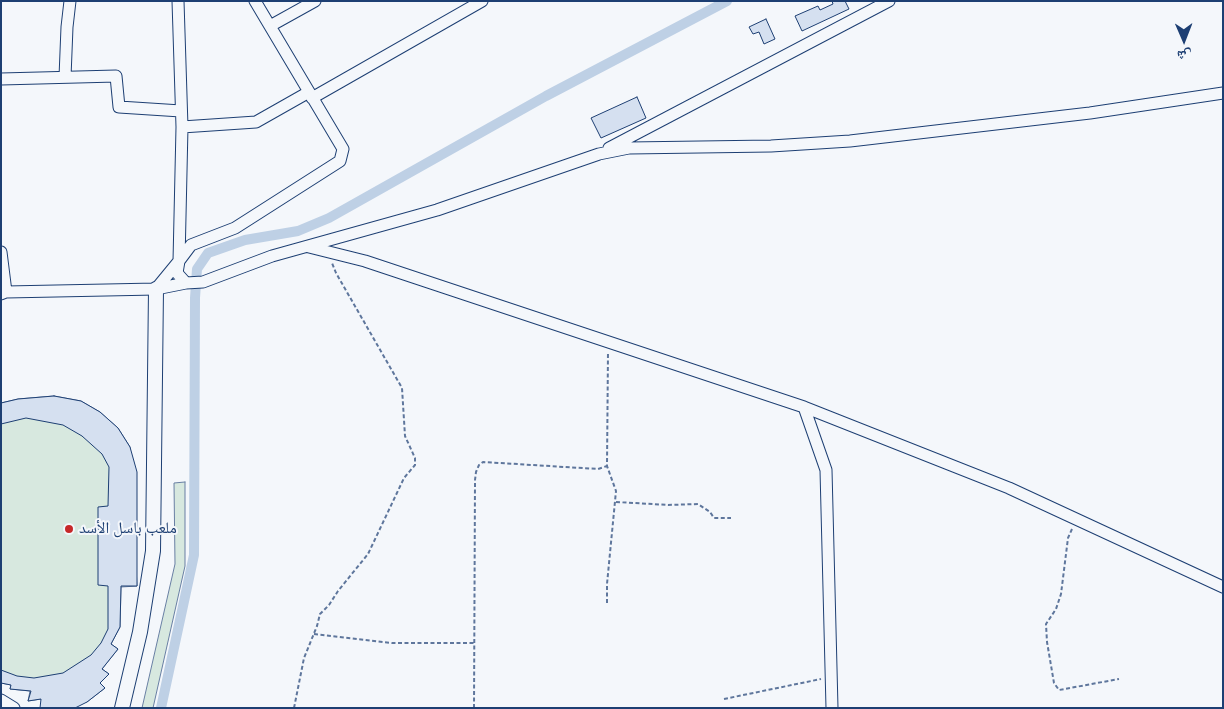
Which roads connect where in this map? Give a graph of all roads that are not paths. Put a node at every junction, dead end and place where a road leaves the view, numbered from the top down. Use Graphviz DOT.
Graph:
graph roads {
  1 [pos="70,1"];
  2 [pos="178,1"];
  3 [pos="256,1"];
  4 [pos="315,1"];
  5 [pos="482,1"];
  6 [pos="889,1"];
  7 [pos="270,26"];
  8 [pos="65,77"];
  9 [pos="1,79"];
  10 [pos="1223,93"];
  11 [pos="311,95"];
  12 [pos="181,111"];
  13 [pos="182,126"];
  14 [pos="599,154"];
  15 [pos="307,246"];
  16 [pos="1,252"];
  17 [pos="179,261"];
  18 [pos="186,283"];
  19 [pos="156,289"];
  20 [pos="4,293"];
  21 [pos="804,407"];
  22 [pos="1223,587"];
  23 [pos="1,700"];
  24 [pos="14,708"];
  25 [pos="122,708"];
  26 [pos="832,708"];
  1 -- 8 [label="street"];
  2 -- 12 [label="street"];
  3 -- 7 [label="street"];
  4 -- 7 [label="street"];
  5 -- 11 [label="street"];
  6 -- 14 [label="street"];
  7 -- 11 [label="street"];
  8 -- 9 [label="street"];
  8 -- 12 [label="street"];
  10 -- 14 [label="street"];
  11 -- 13 [label="street"];
  11 -- 17 [label="street"];
  12 -- 13 [label="street"];
  13 -- 17 [label="street"];
  14 -- 15 [label="street"];
  15 -- 18 [label="street"];
  15 -- 21 [label="street"];
  16 -- 20 [label="street"];
  17 -- 18 [label="street"];
  17 -- 19 [label="street"];
  18 -- 19 [label="street"];
  19 -- 20 [label="street"];
  19 -- 25 [label="main road"];
  21 -- 22 [label="street"];
  21 -- 26 [label="street"];
  23 -- 24 [label="street"];
}
